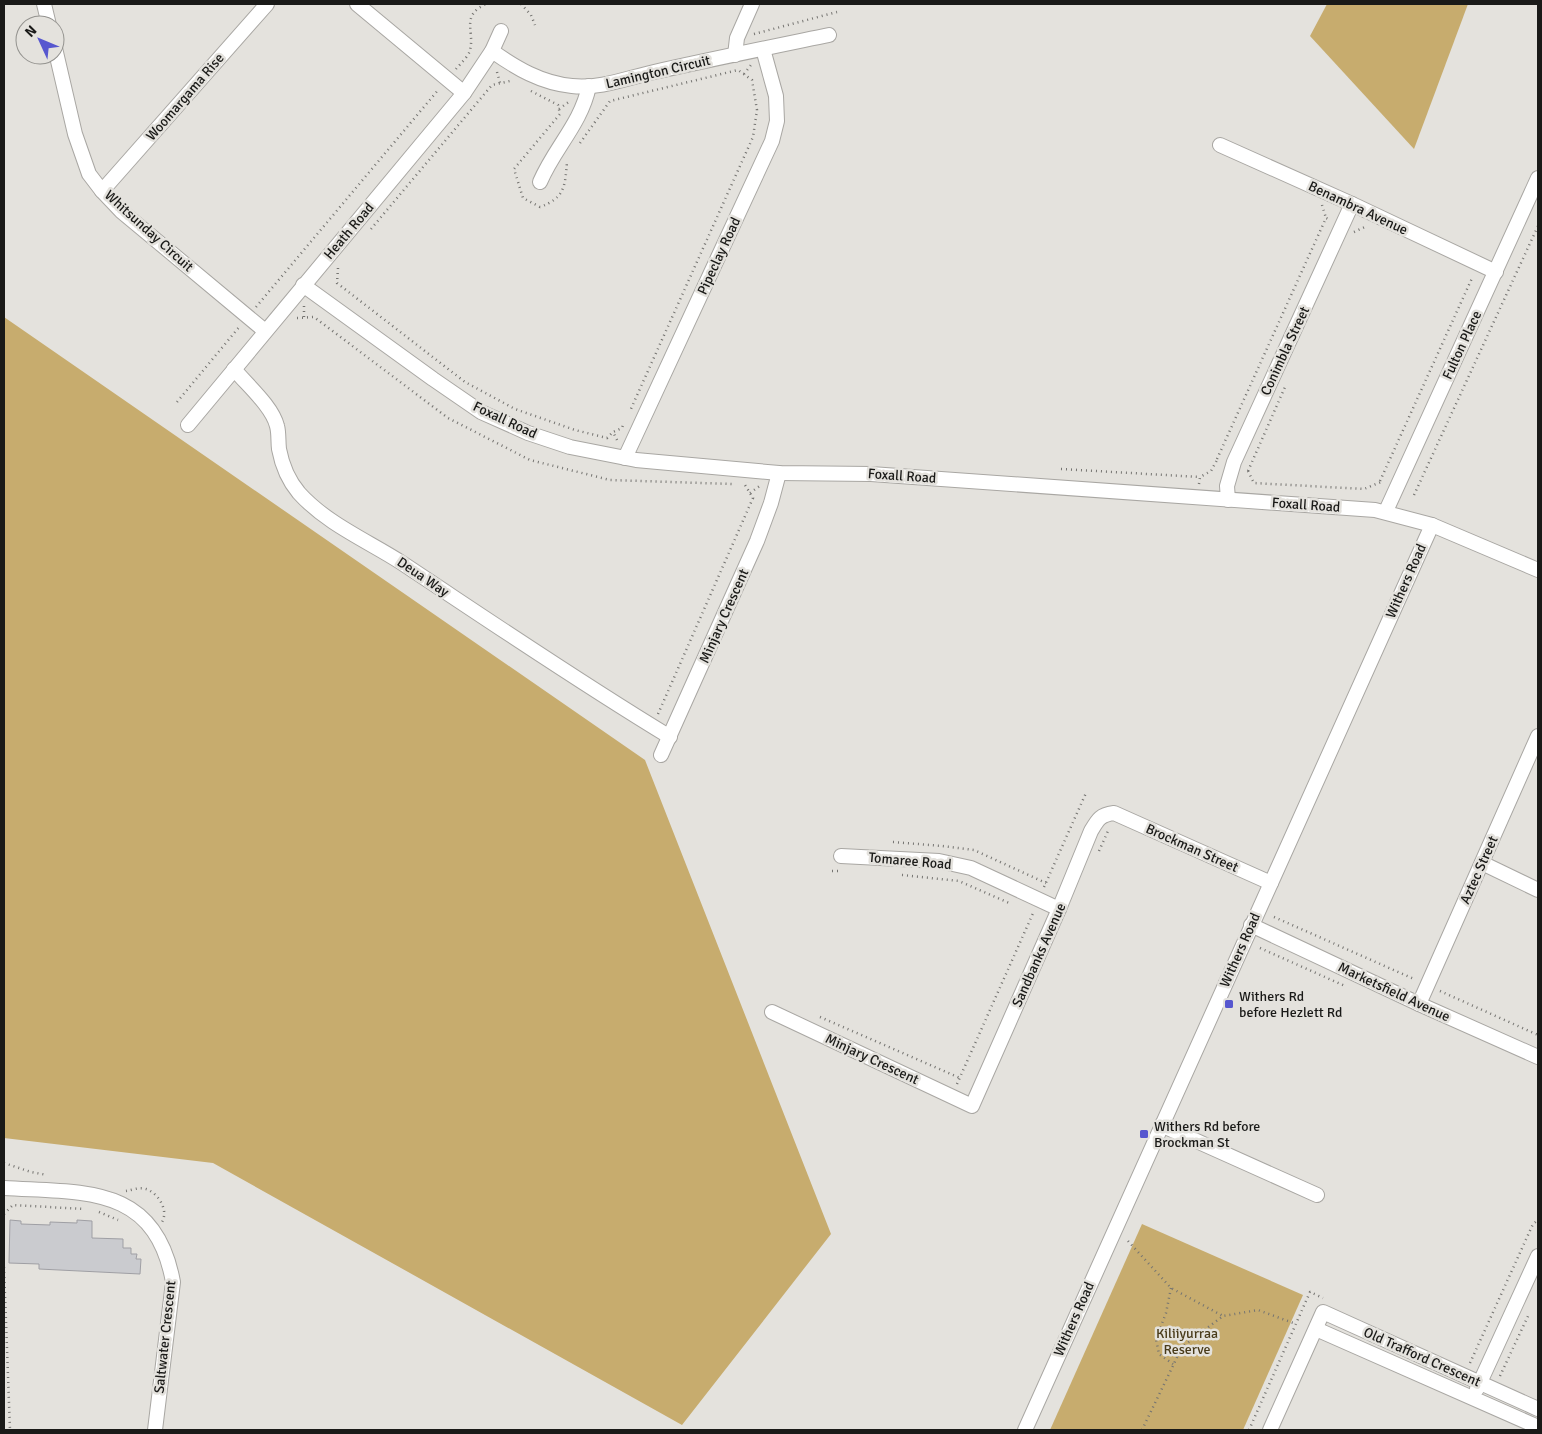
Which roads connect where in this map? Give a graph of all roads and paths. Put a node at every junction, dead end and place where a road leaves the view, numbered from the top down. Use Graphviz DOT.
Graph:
graph roads {
  1 [pos="267,4"];
  2 [pos="356,4"];
  3 [pos="486,4"];
  4 [pos="522,4"];
  5 [pos="752,4"];
  6 [pos="837,12"];
  7 [pos="535,25"];
  8 [pos="501,31"];
  9 [pos="829,35"];
  10 [pos="737,38"];
  11 [pos="763,49"];
  12 [pos="492,51"];
  13 [pos="736,55"];
  14 [pos="59,65"];
  15 [pos="448,79"];
  16 [pos="518,85"];
  17 [pos="589,86"];
  18 [pos="526,89"];
  19 [pos="464,93"];
  20 [pos="578,146"];
  21 [pos="1220,146"];
  22 [pos="568,161"];
  23 [pos="1538,178"];
  24 [pos="540,182"];
  25 [pos="102,191"];
  26 [pos="1352,204"];
  27 [pos="1373,223"];
  28 [pos="1538,226"];
  29 [pos="1348,228"];
  30 [pos="368,232"];
  31 [pos="1351,240"];
  32 [pos="343,262"];
  33 [pos="1478,264"];
  34 [pos="1496,272"];
  35 [pos="303,286"];
  36 [pos="248,317"];
  37 [pos="292,324"];
  38 [pos="265,331"];
  39 [pos="234,369"];
  40 [pos="1287,382"];
  41 [pos="176,402"];
  42 [pos="188,424"];
  43 [pos="613,432"];
  44 [pos="625,458"];
  45 [pos="1217,460"];
  46 [pos="1233,465"];
  47 [pos="1061,469"];
  48 [pos="1248,471"];
  49 [pos="779,473"];
  50 [pos="1200,478"];
  51 [pos="1380,481"];
  52 [pos="1396,488"];
  53 [pos="1414,495"];
  54 [pos="1197,497"];
  55 [pos="1228,500"];
  56 [pos="1386,511"];
  57 [pos="1432,525"];
  58 [pos="1538,570"];
  59 [pos="648,724"];
  60 [pos="1538,736"];
  61 [pos="670,737"];
  62 [pos="661,756"];
  63 [pos="1086,793"];
  64 [pos="1114,813"];
  65 [pos="841,856"];
  66 [pos="1482,863"];
  67 [pos="832,871"];
  68 [pos="842,871"];
  69 [pos="899,874"];
  70 [pos="1271,883"];
  71 [pos="1538,890"];
  72 [pos="1039,899"];
  73 [pos="1016,906"];
  74 [pos="1059,909"];
  75 [pos="1274,917"];
  76 [pos="1250,925"];
  77 [pos="1428,985"];
  78 [pos="1420,1004"];
  79 [pos="772,1012"];
  80 [pos="820,1017"];
  81 [pos="1538,1035"];
  82 [pos="1538,1057"];
  83 [pos="960,1078"];
  84 [pos="952,1096"];
  85 [pos="972,1106"];
  86 [pos="1161,1125"];
  87 [pos="4,1164"];
  88 [pos="53,1176"];
  89 [pos="4,1188"];
  90 [pos="118,1188"];
  91 [pos="1317,1195"];
  92 [pos="5,1211"];
  93 [pos="118,1220"];
  94 [pos="1538,1220"];
  95 [pos="160,1224"];
  96 [pos="1128,1241"];
  97 [pos="1538,1256"];
  98 [pos="4,1268"];
  99 [pos="1171,1288"];
  100 [pos="1310,1292"];
  101 [pos="1531,1309"];
  102 [pos="1223,1316"];
  103 [pos="1296,1324"];
  104 [pos="1316,1329"];
  105 [pos="1470,1363"];
  106 [pos="1173,1364"];
  107 [pos="1500,1376"];
  108 [pos="1480,1382"];
  109 [pos="1472,1398"];
  110 [pos="1538,1409"];
  111 [pos="1538,1427"];
  112 [pos="10,1430"];
  113 [pos="155,1430"];
  114 [pos="1025,1430"];
  115 [pos="1142,1430"];
  116 [pos="1249,1430"];
  117 [pos="1270,1430"];
  1 -- 25 [label="street, Woomargama Rise"];
  2 -- 15 [label="street"];
  3 -- 15 [label="path"];
  4 -- 7 [label="path"];
  5 -- 10 [label="street"];
  6 -- 10 [label="path"];
  8 -- 12 [label="street, Heath Road"];
  9 -- 11 [label="street, Lamington Circuit"];
  10 -- 13 [label="street"];
  11 -- 13 [label="street, Lamington Circuit"];
  11 -- 44 [label="street, Pipeclay Road"];
  12 -- 17 [label="street, Lamington Circuit"];
  12 -- 19 [label="street, Heath Road"];
  13 -- 17 [label="street, Lamington Circuit"];
  14 -- 25 [label="street, Whitsunday Circuit"];
  15 -- 19 [label="street"];
  15 -- 36 [label="path"];
  16 -- 30 [label="path"];
  17 -- 24 [label="street"];
  18 -- 22 [label="path"];
  19 -- 35 [label="street, Heath Road"];
  20 -- 43 [label="path"];
  21 -- 26 [label="street, Benambra Avenue"];
  23 -- 34 [label="street, Fulton Place"];
  25 -- 36 [label="street, Whitsunday Circuit"];
  26 -- 29 [label="street, Conimbla Street"];
  26 -- 33 [label="street, Benambra Avenue"];
  27 -- 29 [label="path"];
  28 -- 53 [label="path"];
  29 -- 31 [label="path"];
  29 -- 45 [label="path"];
  29 -- 46 [label="street, Conimbla Street"];
  32 -- 43 [label="path"];
  33 -- 34 [label="street, Benambra Avenue"];
  33 -- 51 [label="path"];
  34 -- 52 [label="street, Fulton Place"];
  35 -- 38 [label="street, Heath Road"];
  35 -- 44 [label="street, Foxall Road"];
  36 -- 38 [label="street, Whitsunday Circuit"];
  36 -- 41 [label="path"];
  37 -- 59 [label="path"];
  38 -- 39 [label="street, Heath Road"];
  39 -- 42 [label="street, Heath Road"];
  39 -- 59 [label="street, Deua Way"];
  40 -- 48 [label="path"];
  43 -- 44 [label="path"];
  44 -- 49 [label="street, Foxall Road"];
  45 -- 46 [label="path"];
  45 -- 50 [label="path"];
  46 -- 48 [label="path"];
  46 -- 55 [label="street, Conimbla Street"];
  47 -- 50 [label="path"];
  48 -- 51 [label="path"];
  49 -- 54 [label="street, Foxall Road"];
  49 -- 61 [label="street, Minjary Crescent"];
  50 -- 54 [label="path"];
  51 -- 52 [label="path"];
  52 -- 56 [label="street, Fulton Place"];
  54 -- 55 [label="street, Foxall Road"];
  55 -- 56 [label="street, Foxall Road"];
  56 -- 57 [label="street, Foxall Road"];
  57 -- 58 [label="street, Foxall Road"];
  57 -- 70 [label="street, Withers Road"];
  59 -- 61 [label="street, Deua Way"];
  60 -- 66 [label="street, Aztec Street"];
  61 -- 62 [label="street, Minjary Crescent"];
  63 -- 72 [label="path"];
  64 -- 70 [label="street, Brockman Street"];
  64 -- 74 [label="street, Sandbanks Avenue"];
  65 -- 72 [label="street, Tomaree Road"];
  66 -- 71 [label="street"];
  66 -- 77 [label="street, Aztec Street"];
  67 -- 68 [label="path"];
  69 -- 73 [label="path"];
  70 -- 76 [label="street, Withers Road"];
  72 -- 74 [label="street, Tomaree Road"];
  72 -- 83 [label="path"];
  74 -- 85 [label="street, Sandbanks Avenue"];
  75 -- 77 [label="path"];
  76 -- 78 [label="street, Marketsfield Avenue"];
  76 -- 86 [label="street, Withers Road"];
  77 -- 78 [label="street, Aztec Street"];
  77 -- 81 [label="path"];
  78 -- 82 [label="street, Marketsfield Avenue"];
  79 -- 84 [label="street, Minjary Crescent"];
  80 -- 83 [label="path"];
  83 -- 84 [label="path"];
  84 -- 85 [label="street, Minjary Crescent"];
  86 -- 91 [label="street"];
  86 -- 114 [label="street, Withers Road"];
  87 -- 88 [label="path"];
  89 -- 113 [label="street, Saltwater Crescent"];
  90 -- 95 [label="path"];
  92 -- 93 [label="path"];
  94 -- 105 [label="path"];
  96 -- 99 [label="path"];
  97 -- 108 [label="street"];
  98 -- 112 [label="path"];
  99 -- 102 [label="path"];
  99 -- 106 [label="path"];
  100 -- 103 [label="path"];
  101 -- 107 [label="path"];
  102 -- 103 [label="path"];
  102 -- 106 [label="path"];
  103 -- 116 [label="path"];
  104 -- 108 [label="street, Old Trafford Crescent"];
  104 -- 109 [label="street, Old Trafford Crescent"];
  104 -- 117 [label="street, Old Trafford Crescent"];
  106 -- 115 [label="path"];
  108 -- 109 [label="street"];
  108 -- 110 [label="street, Old Trafford Crescent"];
  109 -- 111 [label="street, Old Trafford Crescent"];
}
